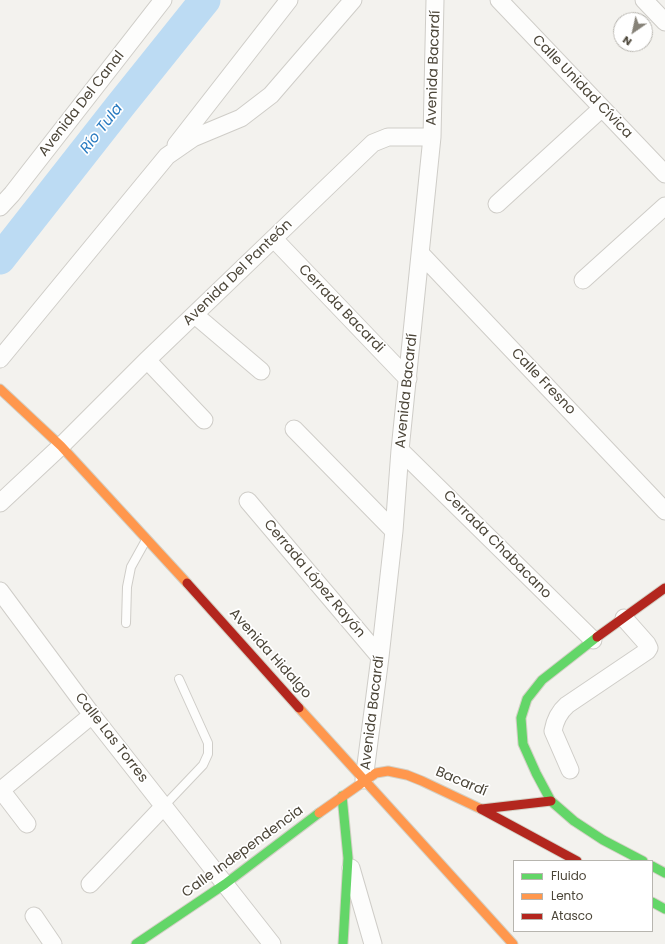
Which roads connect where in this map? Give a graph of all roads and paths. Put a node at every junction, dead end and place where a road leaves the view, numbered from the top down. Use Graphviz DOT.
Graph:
graph roads {
  1 [pos="163,0"];
  2 [pos="289,0"];
  3 [pos="353,0"];
  4 [pos="436,0"];
  5 [pos="499,0"];
  6 [pos="644,0"];
  7 [pos="665,22"];
  8 [pos="602,108"];
  9 [pos="432,137"];
  10 [pos="167,156"];
  11 [pos="665,174"];
  12 [pos="498,204"];
  13 [pos="665,206"];
  14 [pos="0,207"];
  15 [pos="274,239"];
  16 [pos="421,254"];
  17 [pos="583,280"];
  18 [pos="195,315"];
  19 [pos="0,359"];
  20 [pos="147,360"];
  21 [pos="261,371"];
  22 [pos="408,379"];
  23 [pos="0,389"];
  24 [pos="204,420"];
  25 [pos="294,429"];
  26 [pos="61,446"];
  27 [pos="400,450"];
  28 [pos="0,502"];
  29 [pos="248,502"];
  30 [pos="665,511"];
  31 [pos="394,531"];
  32 [pos="147,539"];
  33 [pos="665,588"];
  34 [pos="0,591"];
  35 [pos="624,618"];
  36 [pos="126,623"];
  37 [pos="593,640"];
  38 [pos="380,657"];
  39 [pos="179,679"];
  40 [pos="92,714"];
  41 [pos="570,770"];
  42 [pos="364,780"];
  43 [pos="1,791"];
  44 [pos="342,796"];
  45 [pos="551,801"];
  46 [pos="164,806"];
  47 [pos="482,809"];
  48 [pos="27,824"];
  49 [pos="348,858"];
  50 [pos="575,860"];
  51 [pos="641,860"];
  52 [pos="653,867"];
  53 [pos="665,873"];
  54 [pos="90,884"];
  55 [pos="225,884"];
  56 [pos="653,903"];
  57 [pos="665,909"];
  58 [pos="34,916"];
  59 [pos="53,944"];
  60 [pos="136,944"];
  61 [pos="272,944"];
  62 [pos="343,944"];
  63 [pos="373,944"];
  64 [pos="513,944"];
  1 -- 14 [label="street, Avenida Del Canal"];
  2 -- 10 [label="street"];
  3 -- 10 [label="street"];
  4 -- 9 [label="street, Avenida Bacardí"];
  5 -- 8 [label="street, Calle Unidad Cívica"];
  6 -- 7 [label="street"];
  8 -- 11 [label="street, Calle Unidad Cívica"];
  8 -- 12 [label="street"];
  9 -- 15 [label="street, Avenida Del Panteón"];
  9 -- 16 [label="street, Avenida Bacardí"];
  10 -- 19 [label="street"];
  13 -- 17 [label="street"];
  15 -- 18 [label="street, Avenida Del Panteón"];
  15 -- 22 [label="street, Cerrada Bacardi"];
  16 -- 22 [label="street, Avenida Bacardí"];
  16 -- 30 [label="street, Calle Fresno"];
  18 -- 20 [label="street, Avenida Del Panteón"];
  18 -- 21 [label="street"];
  20 -- 24 [label="street"];
  20 -- 26 [label="street, Avenida Del Panteón"];
  22 -- 27 [label="street, Avenida Bacardí"];
  23 -- 26 [label="main road, Avenida Hidalgo"];
  25 -- 31 [label="street"];
  26 -- 28 [label="street, Avenida Del Panteón"];
  26 -- 32 [label="main road, Avenida Hidalgo"];
  27 -- 31 [label="street, Avenida Bacardí"];
  27 -- 37 [label="street, Cerrada Chabacano"];
  29 -- 38 [label="street, Cerrada López Rayón"];
  31 -- 38 [label="street, Avenida Bacardí"];
  32 -- 36 [label="lane"];
  32 -- 42 [label="main road, Avenida Hidalgo"];
  33 -- 35 [label="main road"];
  34 -- 40 [label="street, Calle Las Torres"];
  35 -- 37 [label="main road"];
  35 -- 41 [label="street"];
  37 -- 45 [label="main road"];
  38 -- 42 [label="street, Avenida Bacardí"];
  39 -- 46 [label="lane"];
  40 -- 43 [label="street"];
  40 -- 46 [label="street, Calle Las Torres"];
  42 -- 44 [label="main road, Calle Independencia"];
  42 -- 47 [label="main road, Bacardí"];
  42 -- 64 [label="main road, Avenida Hidalgo"];
  43 -- 48 [label="street"];
  44 -- 49 [label="main road"];
  44 -- 55 [label="main road, Calle Independencia"];
  45 -- 47 [label="main road, Bacardí"];
  45 -- 51 [label="main road"];
  46 -- 54 [label="street"];
  46 -- 55 [label="street, Calle Las Torres"];
  47 -- 50 [label="main road"];
  49 -- 62 [label="main road"];
  49 -- 63 [label="street"];
  52 -- 53 [label="main road"];
  55 -- 60 [label="main road, Calle Independencia"];
  55 -- 61 [label="street, Calle Las Torres"];
  56 -- 57 [label="main road"];
  58 -- 59 [label="street"];
}
